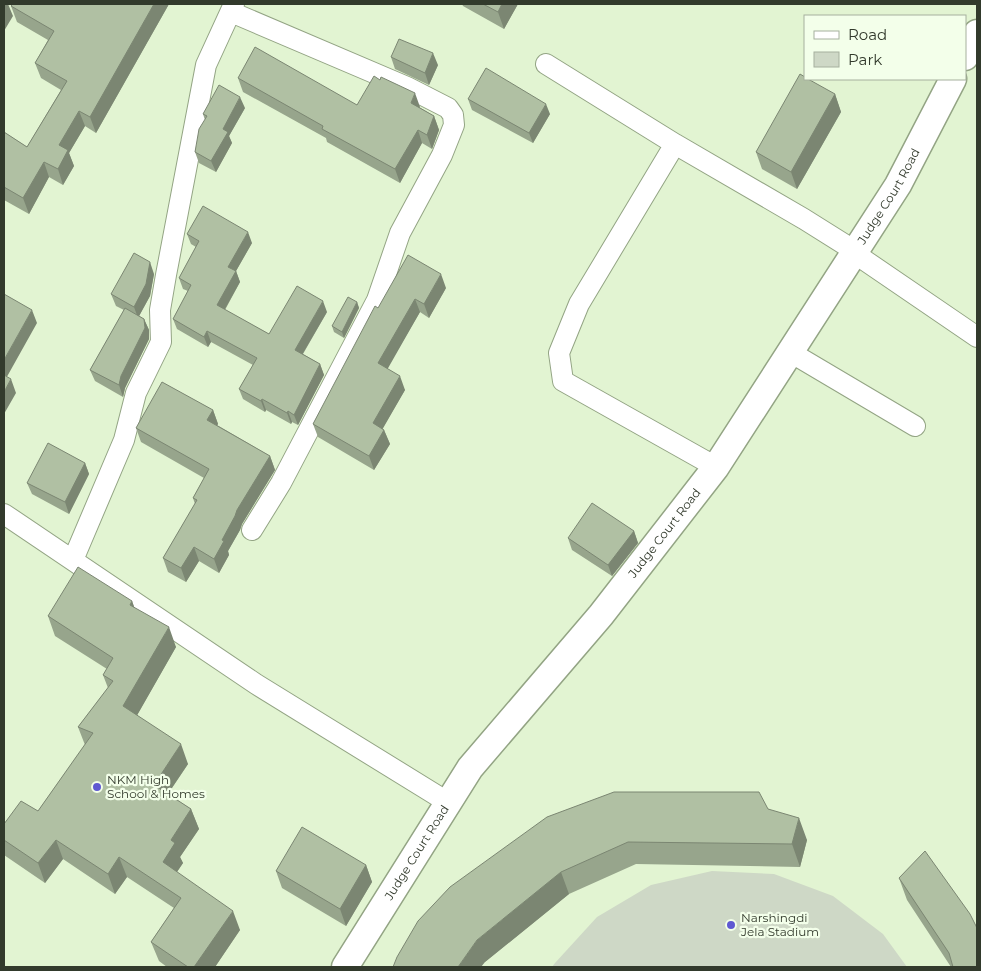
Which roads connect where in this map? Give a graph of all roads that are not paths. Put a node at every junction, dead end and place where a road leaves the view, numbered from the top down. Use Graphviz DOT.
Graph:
graph roads {
  1 [pos="232,8"];
  2 [pos="977,33"];
  3 [pos="966,55"];
  4 [pos="546,64"];
  5 [pos="952,80"];
  6 [pos="675,144"];
  7 [pos="854,253"];
  8 [pos="977,337"];
  9 [pos="790,352"];
  10 [pos="916,426"];
  11 [pos="716,467"];
  12 [pos="4,514"];
  13 [pos="252,530"];
  14 [pos="73,560"];
  15 [pos="449,803"];
  16 [pos="345,967"];
  1 -- 13 [label="street"];
  1 -- 14 [label="street"];
  2 -- 3 [label="street"];
  4 -- 6 [label="street"];
  5 -- 7 [label="street, Judge Court Road"];
  6 -- 7 [label="street"];
  6 -- 11 [label="street"];
  7 -- 8 [label="street"];
  7 -- 9 [label="street, Judge Court Road"];
  9 -- 10 [label="street"];
  9 -- 11 [label="street, Judge Court Road"];
  11 -- 15 [label="street, Judge Court Road"];
  12 -- 14 [label="street"];
  14 -- 15 [label="street"];
  15 -- 16 [label="street, Judge Court Road"];
}
